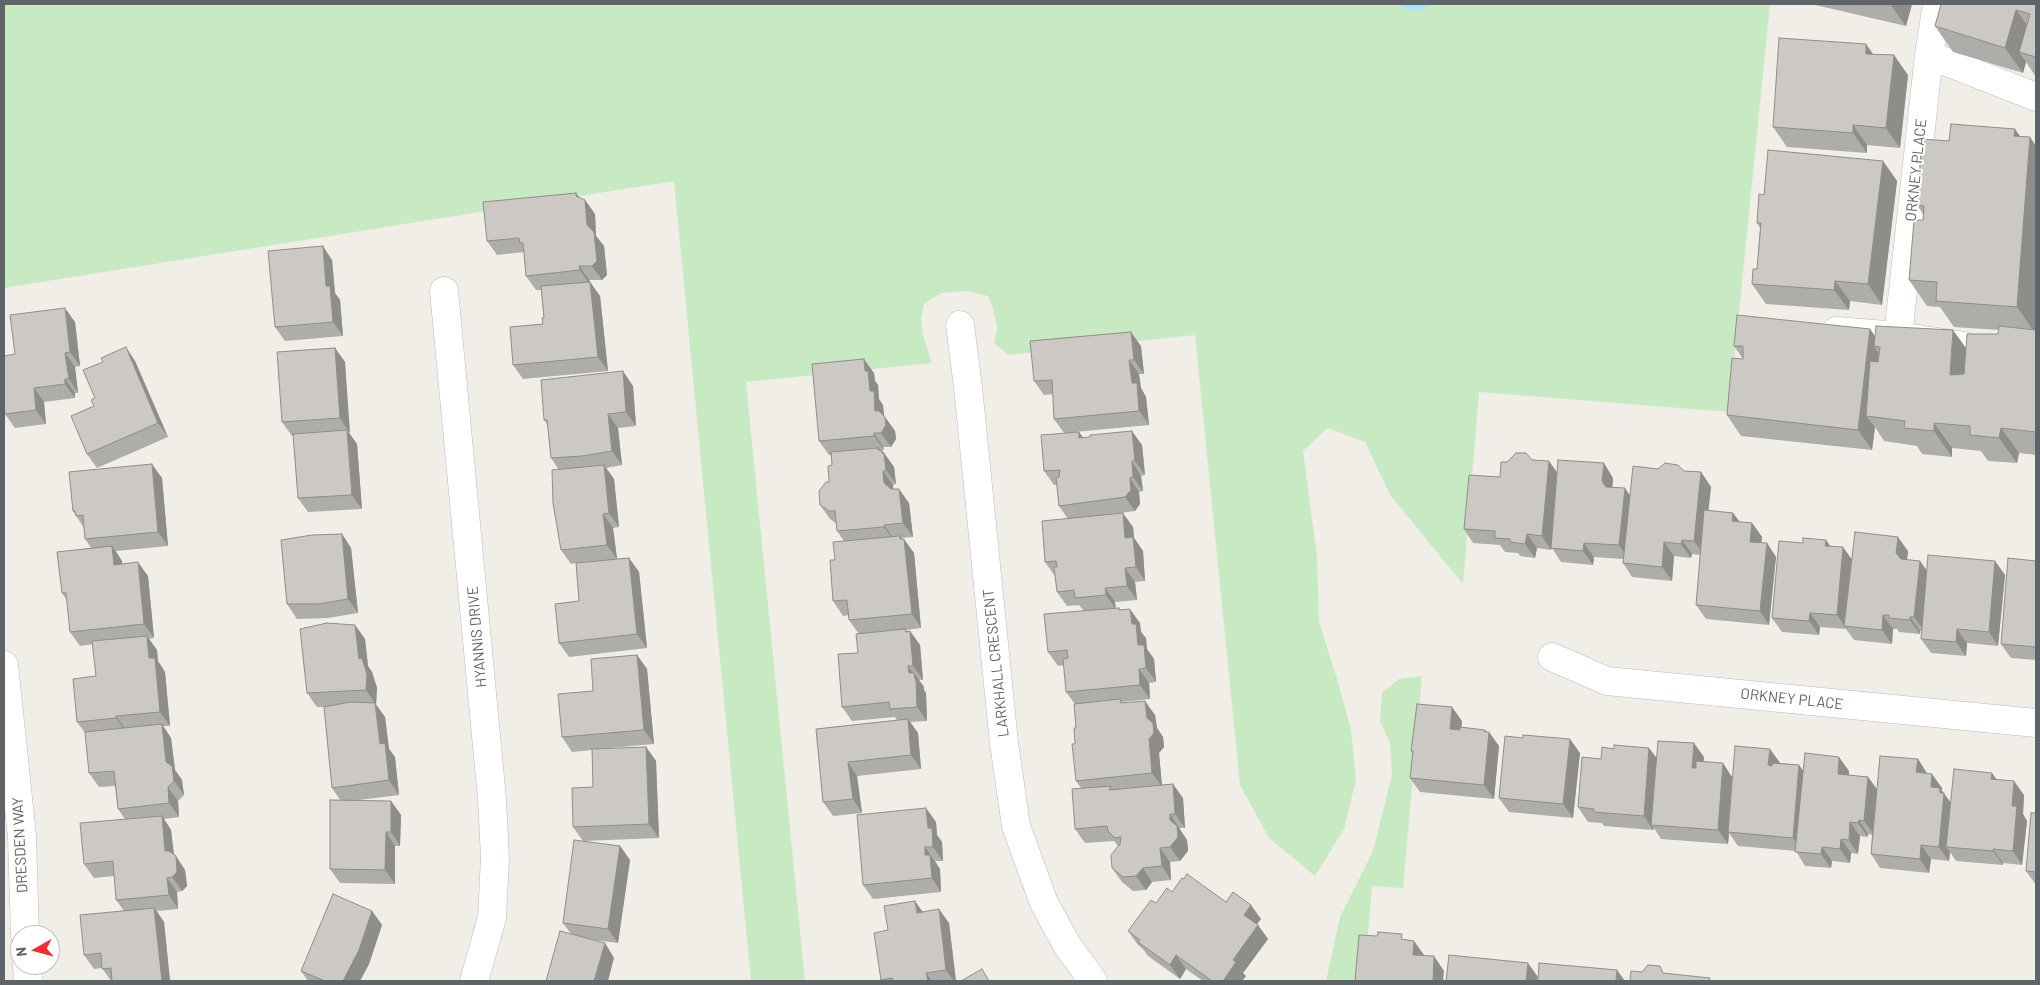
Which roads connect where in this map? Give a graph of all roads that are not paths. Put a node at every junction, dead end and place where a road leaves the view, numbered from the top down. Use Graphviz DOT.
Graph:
graph roads {
  1 [pos="1937,4"];
  2 [pos="1929,55"];
  3 [pos="2036,97"];
  4 [pos="444,291"];
  5 [pos="960,325"];
  6 [pos="1812,329"];
  7 [pos="1898,336"];
  8 [pos="1966,346"];
  9 [pos="1552,657"];
  10 [pos="4,665"];
  11 [pos="2036,723"];
  12 [pos="25,925"];
  13 [pos="474,981"];
  14 [pos="1094,981"];
  1 -- 2 [label="street, ORKNEY PLACE"];
  2 -- 3 [label="street"];
  2 -- 7 [label="street, ORKNEY PLACE"];
  4 -- 13 [label="street, HYANNIS DRIVE"];
  5 -- 14 [label="street, LARKHALL CRESCENT"];
  6 -- 7 [label="street"];
  7 -- 8 [label="street"];
  9 -- 11 [label="street, ORKNEY PLACE"];
  10 -- 12 [label="street, DRESDEN WAY"];
}
